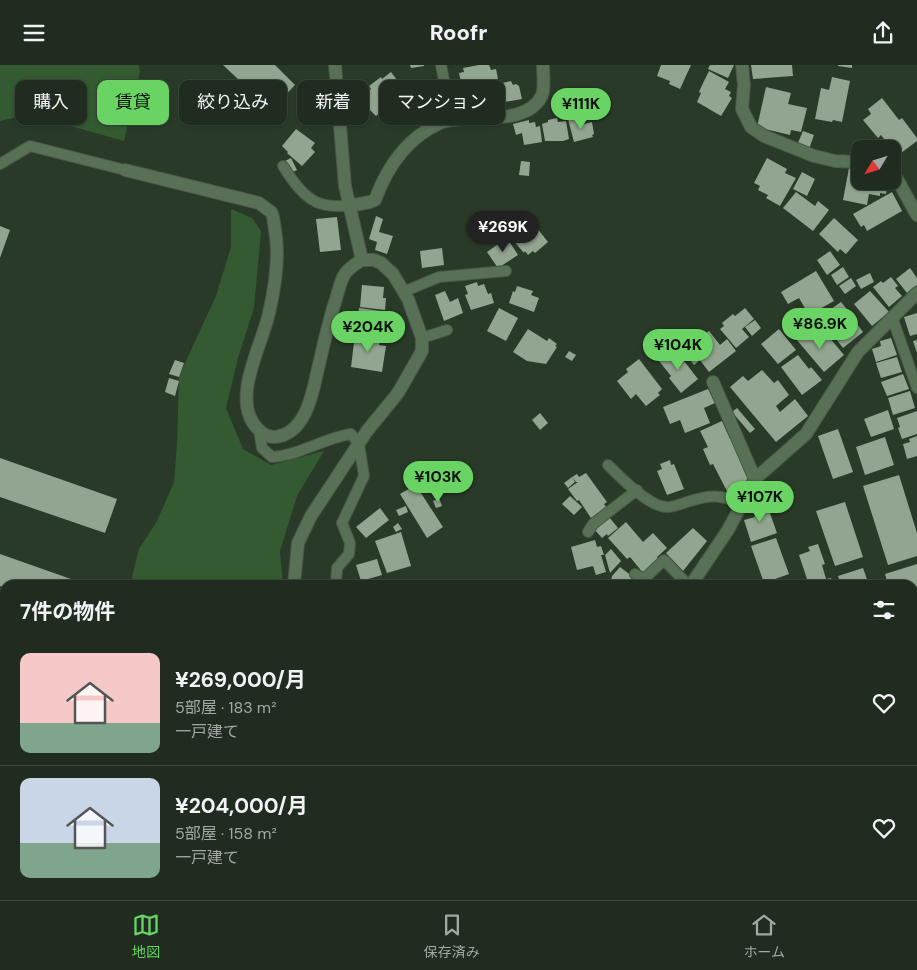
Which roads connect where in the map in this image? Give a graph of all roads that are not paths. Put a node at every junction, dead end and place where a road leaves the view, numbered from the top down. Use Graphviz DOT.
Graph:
graph roads {
  1 [pos="335,65"];
  2 [pos="441,65"];
  3 [pos="543,65"];
  4 [pos="742,65"];
  5 [pos="444,80"];
  6 [pos="505,116"];
  7 [pos="438,125"];
  8 [pos="851,162"];
  9 [pos="0,164"];
  10 [pos="283,167"];
  11 [pos="125,170"];
  12 [pos="901,186"];
  13 [pos="349,206"];
  14 [pos="917,215"];
  15 [pos="362,260"];
  16 [pos="506,271"];
  17 [pos="403,292"];
  18 [pos="917,293"];
  19 [pos="892,317"];
  20 [pos="447,330"];
  21 [pos="422,338"];
  22 [pos="713,382"];
  23 [pos="917,388"];
  24 [pos="258,430"];
  25 [pos="359,444"];
  26 [pos="608,465"];
  27 [pos="755,479"];
  28 [pos="636,490"];
  29 [pos="742,504"];
  30 [pos="588,532"];
  31 [pos="635,574"];
  32 [pos="294,580"];
  33 [pos="336,580"];
  34 [pos="684,580"];
  35 [pos="693,580"];
  1 -- 13 [label="street"];
  2 -- 5 [label="lane"];
  3 -- 6 [label="street"];
  4 -- 8 [label="street"];
  7 -- 13 [label="street"];
  9 -- 11 [label="lane"];
  10 -- 13 [label="lane"];
  11 -- 24 [label="street"];
  12 -- 14 [label="street"];
  13 -- 15 [label="street"];
  15 -- 17 [label="street"];
  15 -- 24 [label="street"];
  16 -- 17 [label="lane"];
  17 -- 21 [label="street"];
  18 -- 19 [label="street"];
  19 -- 23 [label="lane"];
  19 -- 27 [label="street"];
  20 -- 21 [label="lane"];
  21 -- 25 [label="street"];
  22 -- 27 [label="street"];
  24 -- 25 [label="lane"];
  25 -- 32 [label="street"];
  25 -- 33 [label="lane"];
  26 -- 28 [label="lane"];
  27 -- 29 [label="street"];
  28 -- 29 [label="lane"];
  28 -- 30 [label="lane"];
  29 -- 35 [label="street"];
  31 -- 34 [label="lane"];
}
